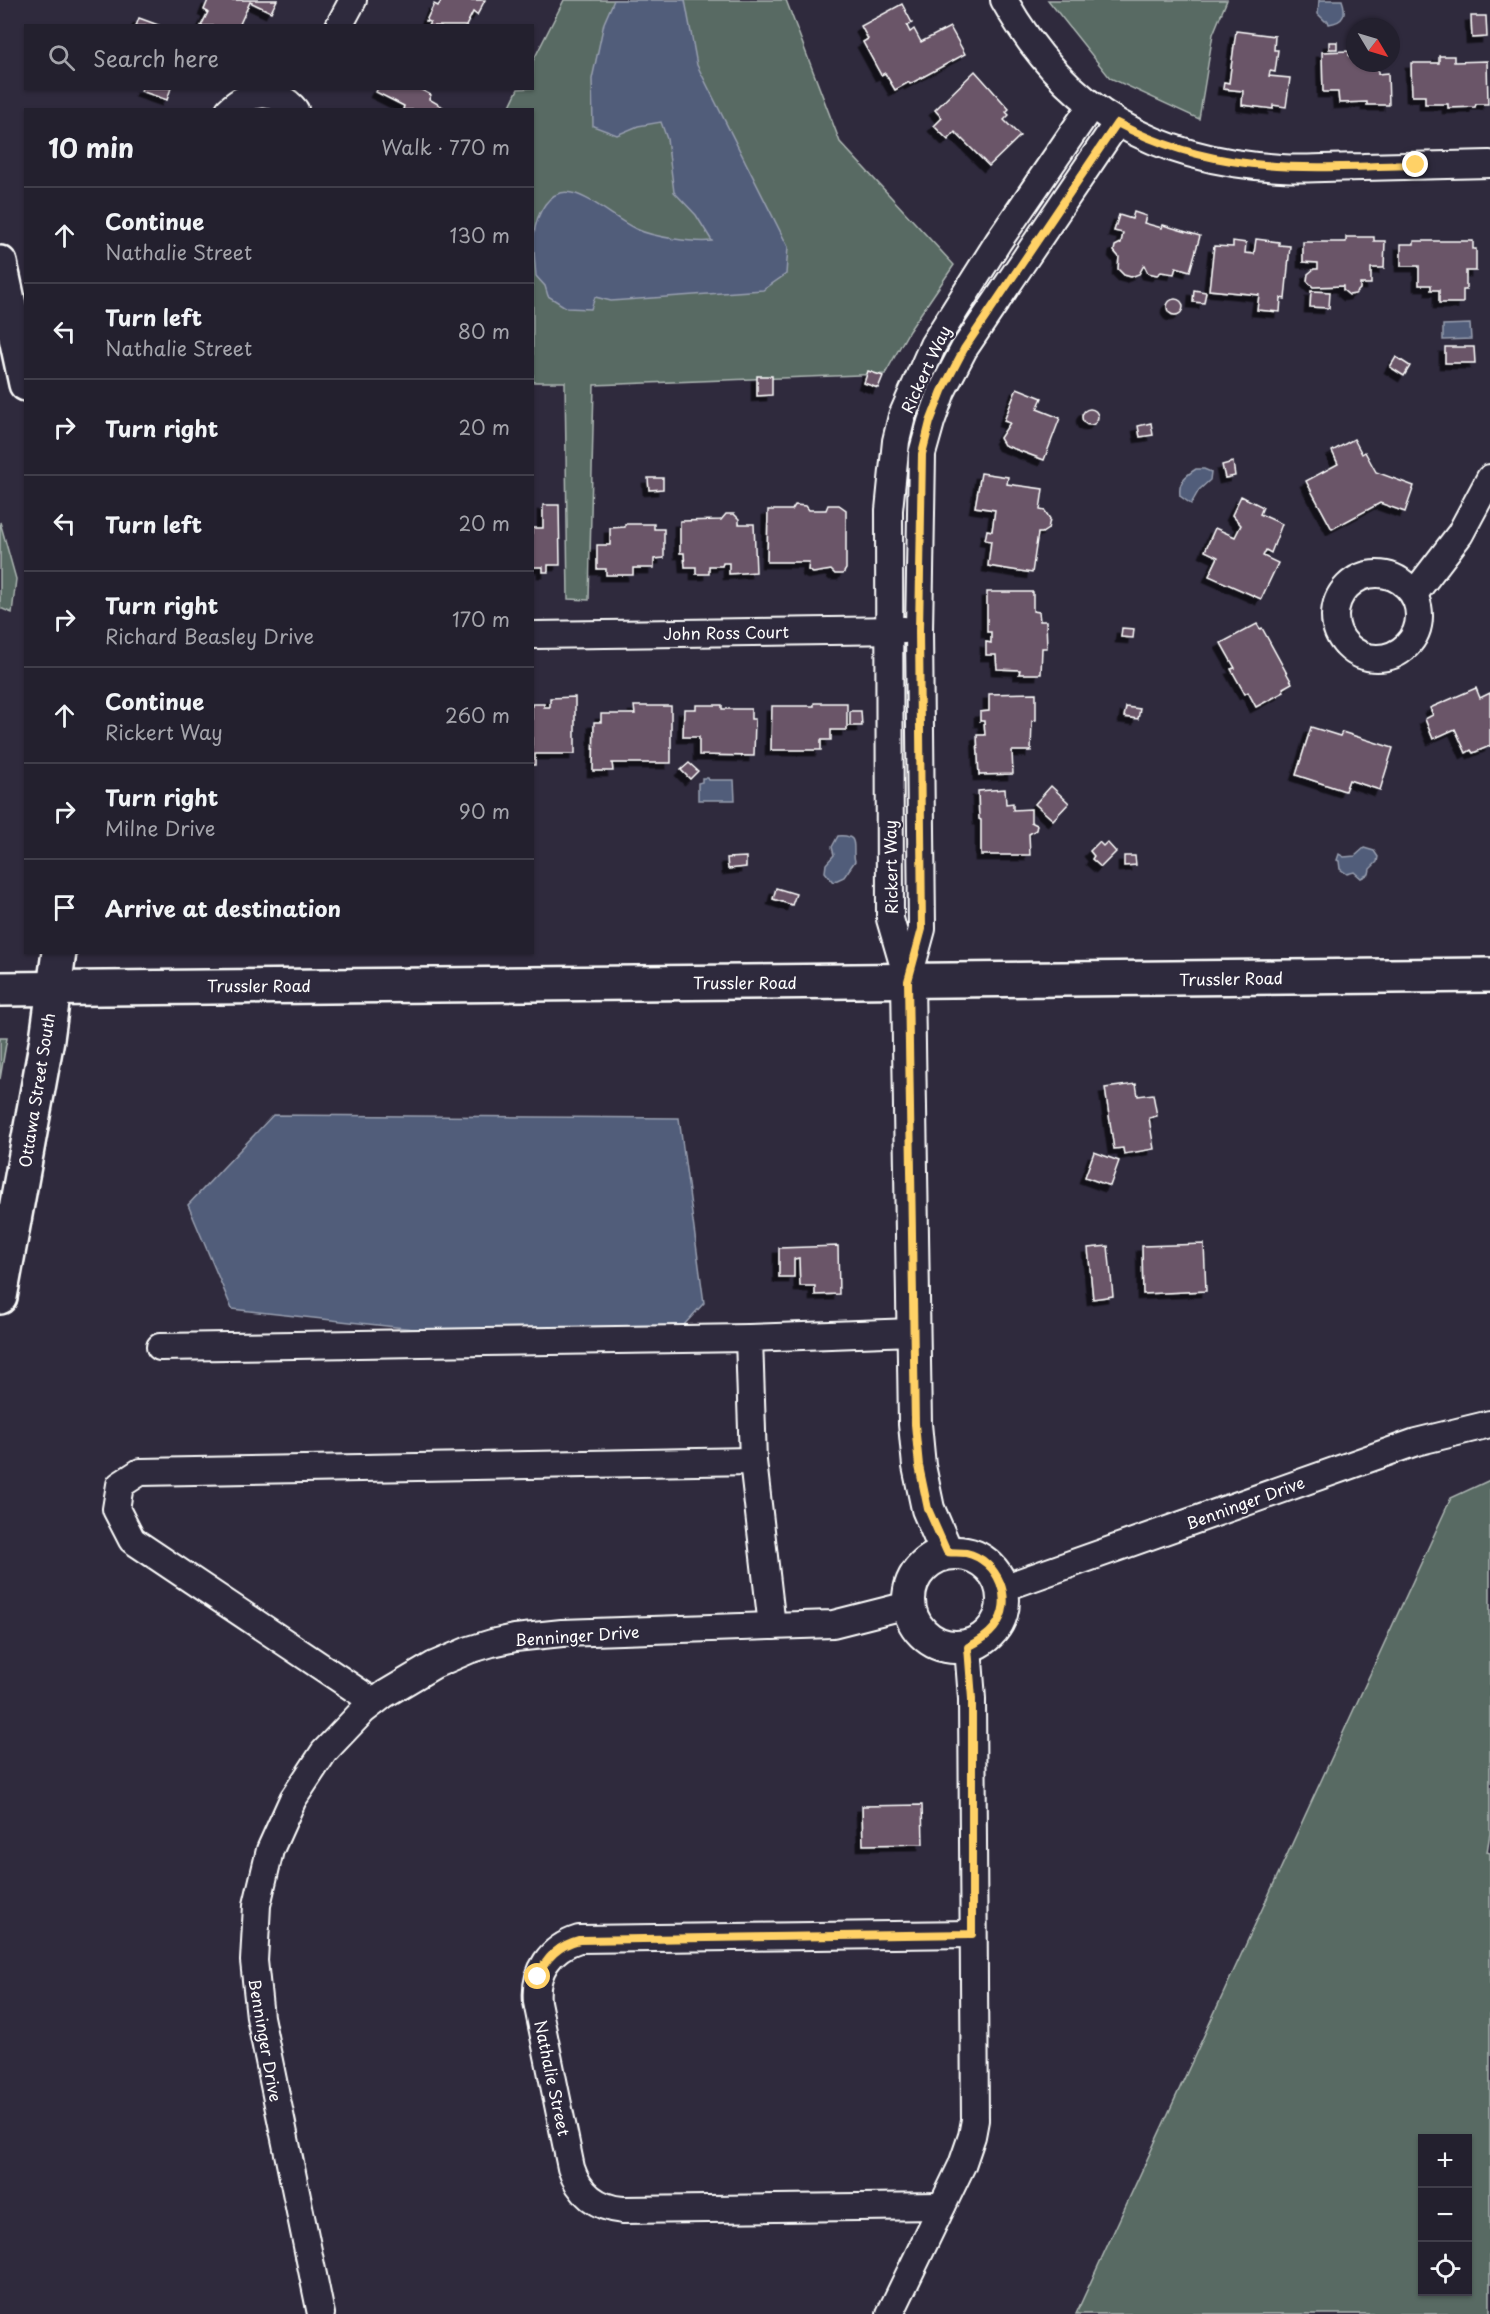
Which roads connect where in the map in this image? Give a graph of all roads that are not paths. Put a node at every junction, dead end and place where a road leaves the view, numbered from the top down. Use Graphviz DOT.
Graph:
graph roads {
  1 [pos="352,0"];
  2 [pos="1004,0"];
  3 [pos="340,24"];
  4 [pos="298,101"];
  5 [pos="1091,106"];
  6 [pos="231,108"];
  7 [pos="1117,123"];
  8 [pos="1490,164"];
  9 [pos="0,263"];
  10 [pos="24,375"];
  11 [pos="1490,478"];
  12 [pos="1414,594"];
  13 [pos="889,630"];
  14 [pos="919,631"];
  15 [pos="534,635"];
  16 [pos="59,954"];
  17 [pos="1490,975"];
  18 [pos="908,981"];
  19 [pos="0,989"];
  20 [pos="52,989"];
  21 [pos="0,1298"];
  22 [pos="913,1332"];
  23 [pos="749,1338"];
  24 [pos="160,1347"];
  25 [pos="1490,1424"];
  26 [pos="753,1461"];
  27 [pos="947,1552"];
  28 [pos="1003,1588"];
  29 [pos="908,1605"];
  30 [pos="772,1626"];
  31 [pos="968,1647"];
  32 [pos="374,1702"];
  33 [pos="972,1934"];
  34 [pos="942,2206"];
  35 [pos="321,2314"];
  36 [pos="890,2314"];
  1 -- 3 [label="street"];
  2 -- 5 [label="street"];
  4 -- 6 [label="street"];
  5 -- 7 [label="street"];
  5 -- 13 [label="street, Rickert Way"];
  7 -- 8 [label="street"];
  7 -- 14 [label="street, Rickert Way"];
  9 -- 10 [label="main road"];
  11 -- 12 [label="street"];
  13 -- 14 [label="street, John Ross Court"];
  13 -- 15 [label="street, John Ross Court"];
  13 -- 18 [label="street, Rickert Way"];
  14 -- 18 [label="street, Rickert Way"];
  16 -- 20 [label="main road, Ottawa Street South"];
  17 -- 18 [label="main road, Trussler Road"];
  18 -- 20 [label="main road, Trussler Road"];
  18 -- 22 [label="street"];
  19 -- 20 [label="main road, Trussler Road"];
  20 -- 21 [label="main road, Ottawa Street South"];
  22 -- 23 [label="street"];
  22 -- 27 [label="street"];
  23 -- 24 [label="street"];
  23 -- 26 [label="street"];
  25 -- 28 [label="street, Benninger Drive"];
  26 -- 30 [label="street"];
  26 -- 32 [label="street"];
  27 -- 28 [label="street"];
  27 -- 29 [label="street"];
  28 -- 31 [label="street"];
  29 -- 30 [label="street, Benninger Drive"];
  29 -- 31 [label="street"];
  30 -- 32 [label="street, Benninger Drive"];
  31 -- 33 [label="street"];
  32 -- 35 [label="street, Benninger Drive"];
  33 -- 34 [label="street"];
  33 -- 34 [label="street, Nathalie Street"];
  34 -- 36 [label="street"];
}
